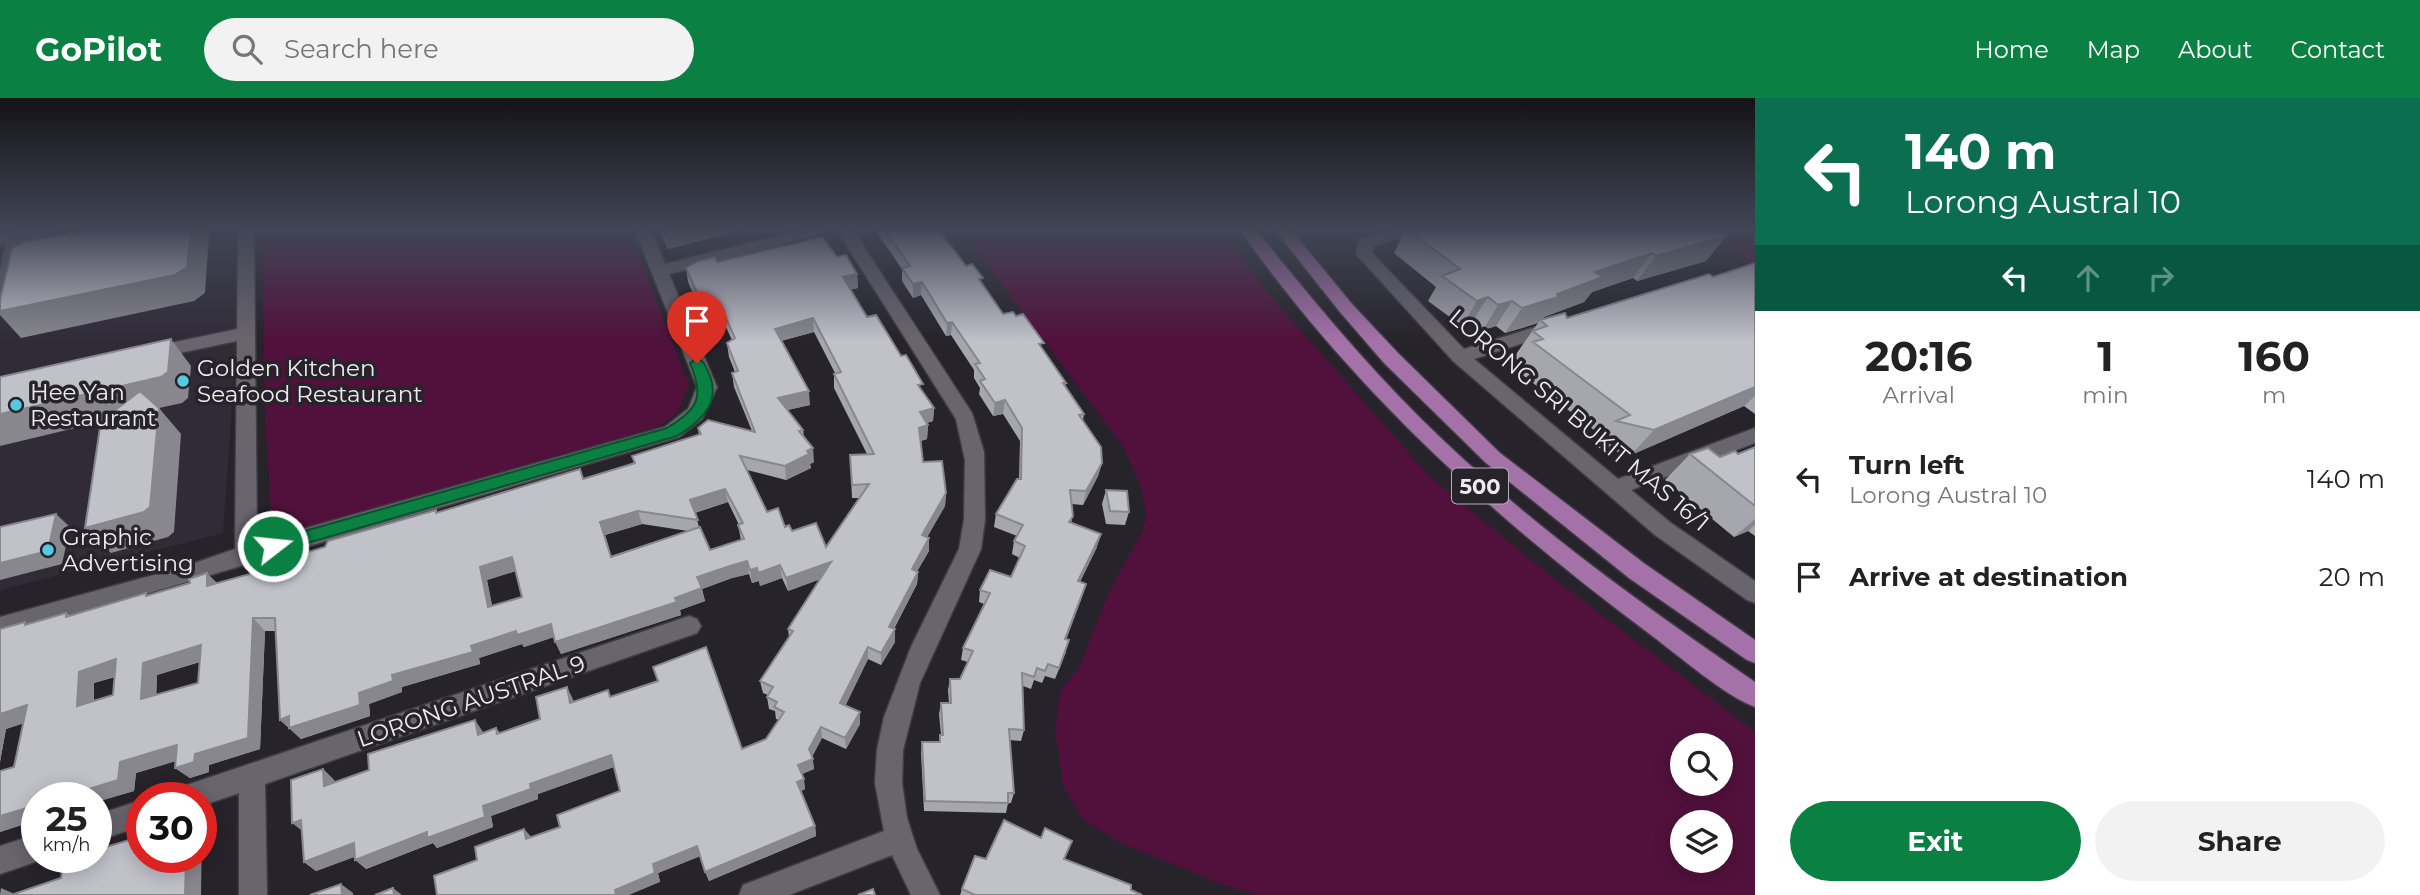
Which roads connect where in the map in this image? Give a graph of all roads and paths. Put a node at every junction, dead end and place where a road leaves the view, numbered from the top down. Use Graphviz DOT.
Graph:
graph roads {
  1 [pos="6,267"];
  2 [pos="246,267"];
  3 [pos="658,267"];
  4 [pos="673,267"];
  5 [pos="869,267"];
  6 [pos="1278,267"];
  7 [pos="1313,267"];
  8 [pos="1376,267"];
  9 [pos="659,271"];
  10 [pos="0,303"];
  11 [pos="1567,323"];
  12 [pos="245,333"];
  13 [pos="1460,356"];
  14 [pos="128,359"];
  15 [pos="1755,435"];
  16 [pos="1615,488"];
  17 [pos="246,554"];
  18 [pos="1755,593"];
  19 [pos="0,614"];
  20 [pos="689,626"];
  21 [pos="0,627"];
  22 [pos="1755,653"];
  23 [pos="1755,696"];
  24 [pos="252,776"];
  25 [pos="217,788"];
  26 [pos="898,839"];
  27 [pos="21,853"];
  28 [pos="0,860"];
  29 [pos="253,895"];
  30 [pos="753,895"];
  31 [pos="926,895"];
  1 -- 10 [label="street"];
  2 -- 12 [label="street"];
  3 -- 9 [label="street"];
  4 -- 9 [label="street"];
  5 -- 26 [label="street"];
  6 -- 23 [label="main road, 500"];
  7 -- 22 [label="main road, 500"];
  8 -- 13 [label="street, LORONG SRI BUKIT MAS 16/1"];
  9 -- 17 [label="street"];
  11 -- 13 [label="street"];
  12 -- 14 [label="street"];
  12 -- 17 [label="street"];
  13 -- 16 [label="street, LORONG SRI BUKIT MAS 16/1"];
  15 -- 16 [label="street"];
  16 -- 18 [label="street, LORONG SRI BUKIT MAS 16/1"];
  17 -- 19 [label="street"];
  17 -- 21 [label="street"];
  20 -- 24 [label="street, LORONG AUSTRAL 9"];
  24 -- 25 [label="street, LORONG AUSTRAL 9"];
  24 -- 29 [label="street"];
  26 -- 30 [label="street"];
  26 -- 31 [label="street"];
  27 -- 28 [label="street"];
}
